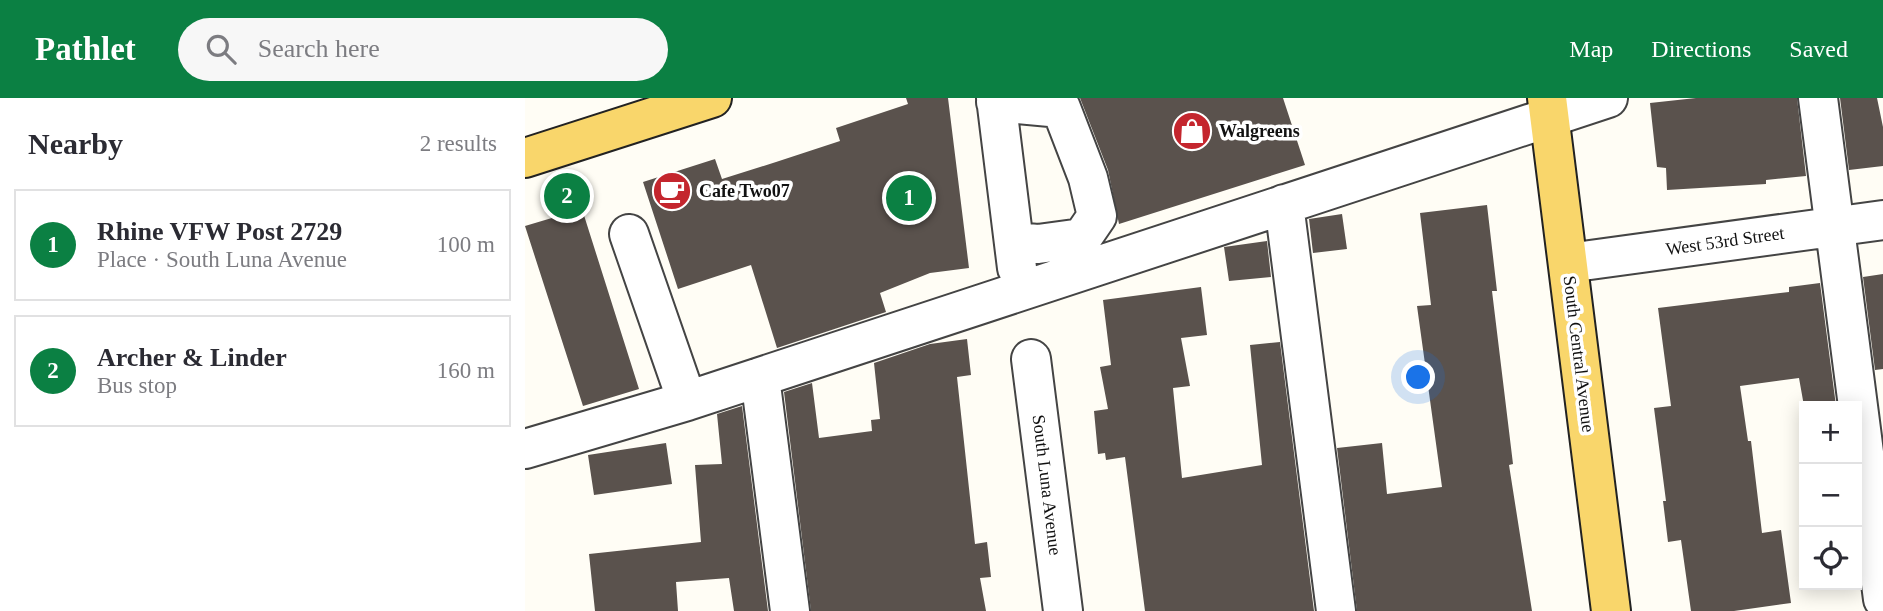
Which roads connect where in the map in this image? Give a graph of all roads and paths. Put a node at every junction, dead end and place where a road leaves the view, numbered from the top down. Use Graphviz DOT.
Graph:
graph roads {
  1 [pos="712,98"];
  2 [pos="1608,98"];
  3 [pos="1818,98"];
  4 [pos="996,100"];
  5 [pos="1548,107"];
  6 [pos="525,158"];
  7 [pos="1284,204"];
  8 [pos="1883,220"];
  9 [pos="1835,227"];
  10 [pos="629,234"];
  11 [pos="1014,242"];
  12 [pos="1568,263"];
  13 [pos="1020,291"];
  14 [pos="1031,359"];
  15 [pos="760,377"];
  16 [pos="687,401"];
  17 [pos="525,449"];
  18 [pos="1883,599"];
  19 [pos="790,611"];
  20 [pos="1063,611"];
  21 [pos="1336,611"];
  22 [pos="1611,611"];
  1 -- 6 [label="main road"];
  2 -- 5 [label="street"];
  3 -- 9 [label="street"];
  4 -- 11 [label="street"];
  4 -- 11 [label="street"];
  5 -- 7 [label="street"];
  5 -- 12 [label="main road, South Central Avenue"];
  7 -- 13 [label="street"];
  7 -- 21 [label="street"];
  8 -- 9 [label="street, West 53rd Street"];
  9 -- 12 [label="street, West 53rd Street"];
  9 -- 18 [label="street"];
  10 -- 16 [label="street"];
  11 -- 13 [label="street"];
  12 -- 22 [label="main road, South Central Avenue"];
  13 -- 15 [label="street"];
  14 -- 20 [label="street, South Luna Avenue"];
  15 -- 16 [label="street"];
  15 -- 19 [label="street"];
  16 -- 17 [label="street"];
}
